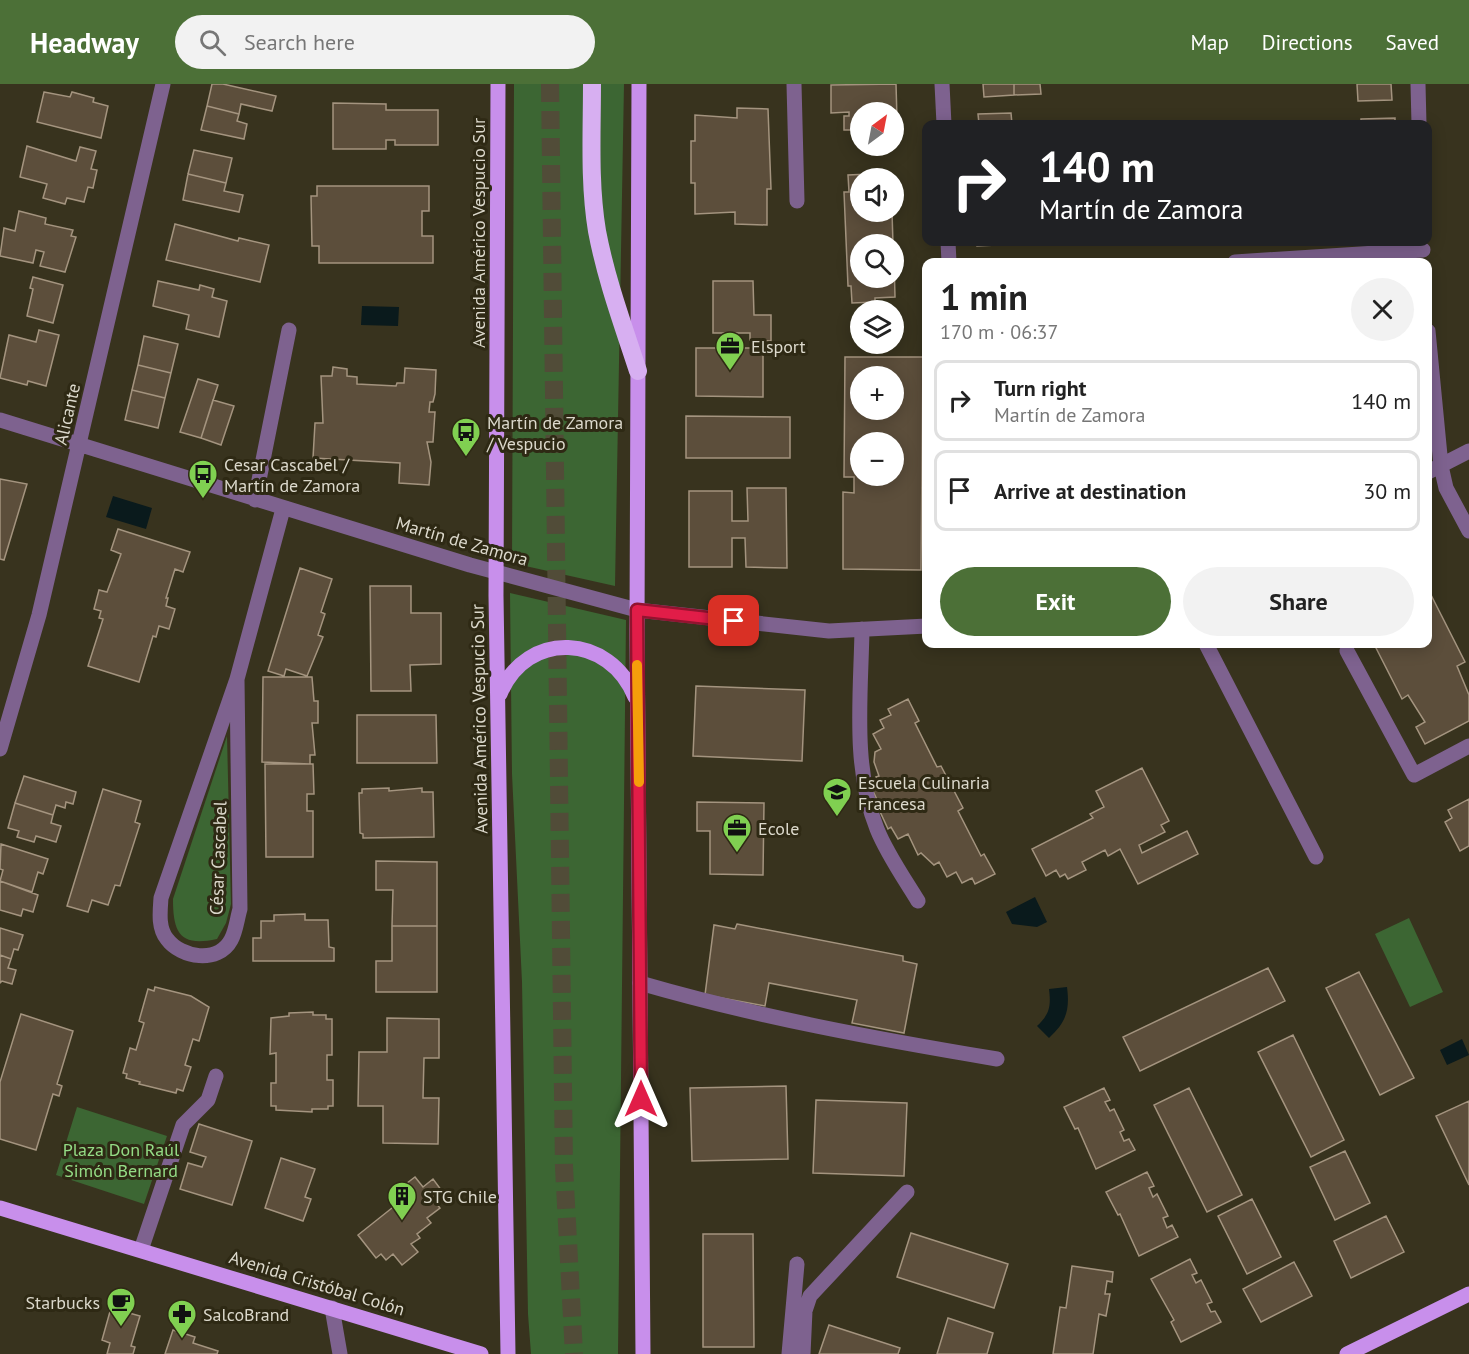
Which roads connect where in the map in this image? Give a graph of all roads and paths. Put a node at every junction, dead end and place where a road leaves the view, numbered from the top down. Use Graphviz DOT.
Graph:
graph roads {
  1 [pos="163,84"];
  2 [pos="498,84"];
  3 [pos="592,84"];
  4 [pos="639,84"];
  5 [pos="794,84"];
  6 [pos="942,84"];
  7 [pos="1418,84"];
  8 [pos="944,120"];
  9 [pos="1419,120"];
  10 [pos="797,201"];
  11 [pos="1423,251"];
  12 [pos="1303,258"];
  13 [pos="289,330"];
  14 [pos="638,371"];
  15 [pos="1432,410"];
  16 [pos="0,420"];
  17 [pos="80,445"];
  18 [pos="1469,451"];
  19 [pos="1435,469"];
  20 [pos="255,500"];
  21 [pos="283,509"];
  22 [pos="1469,531"];
  23 [pos="496,572"];
  24 [pos="637,610"];
  25 [pos="922,626"];
  26 [pos="862,629"];
  27 [pos="1208,648"];
  28 [pos="1347,651"];
  29 [pos="237,679"];
  30 [pos="499,697"];
  31 [pos="638,715"];
  32 [pos="1469,746"];
  33 [pos="0,749"];
  34 [pos="1316,857"];
  35 [pos="918,901"];
  36 [pos="640,983"];
  37 [pos="997,1059"];
  38 [pos="216,1076"];
  39 [pos="907,1192"];
  40 [pos="0,1208"];
  41 [pos="141,1250"];
  42 [pos="797,1264"];
  43 [pos="1469,1294"];
  44 [pos="332,1308"];
  45 [pos="456,1351"];
  46 [pos="340,1354"];
  47 [pos="481,1354"];
  48 [pos="508,1354"];
  49 [pos="643,1354"];
  50 [pos="789,1354"];
  51 [pos="803,1354"];
  52 [pos="1347,1354"];
  1 -- 17 [label="street, Alicante"];
  2 -- 23 [label="main road, Avenida Américo Vespucio Sur"];
  3 -- 14 [label="highway"];
  4 -- 14 [label="main road"];
  5 -- 10 [label="street"];
  6 -- 8 [label="street"];
  7 -- 9 [label="street"];
  11 -- 12 [label="street"];
  13 -- 20 [label="street"];
  14 -- 24 [label="main road"];
  15 -- 19 [label="street"];
  16 -- 17 [label="street, Martín de Zamora"];
  17 -- 20 [label="street, Martín de Zamora"];
  17 -- 33 [label="street, Alicante"];
  18 -- 19 [label="street"];
  19 -- 22 [label="street"];
  20 -- 21 [label="street, Martín de Zamora"];
  21 -- 23 [label="street, Martín de Zamora"];
  21 -- 29 [label="street, César Cascabel"];
  23 -- 24 [label="street, Martín de Zamora"];
  23 -- 30 [label="main road, Avenida Américo Vespucio Sur"];
  24 -- 26 [label="street, Martín de Zamora"];
  24 -- 31 [label="main road"];
  25 -- 26 [label="street, Martín de Zamora"];
  26 -- 35 [label="street"];
  27 -- 34 [label="street"];
  28 -- 32 [label="street"];
  29 -- 29 [label="street, César Cascabel"];
  30 -- 31 [label="main road"];
  30 -- 48 [label="main road, Avenida Américo Vespucio Sur"];
  31 -- 36 [label="main road"];
  36 -- 37 [label="street"];
  36 -- 49 [label="main road"];
  38 -- 41 [label="street"];
  39 -- 51 [label="street"];
  40 -- 41 [label="main road, Avenida Cristóbal Colón"];
  41 -- 44 [label="main road, Avenida Cristóbal Colón"];
  42 -- 50 [label="street"];
  43 -- 52 [label="main road"];
  44 -- 45 [label="main road, Avenida Cristóbal Colón"];
  44 -- 46 [label="street"];
  45 -- 47 [label="main road, Avenida Cristóbal Colón"];
}
